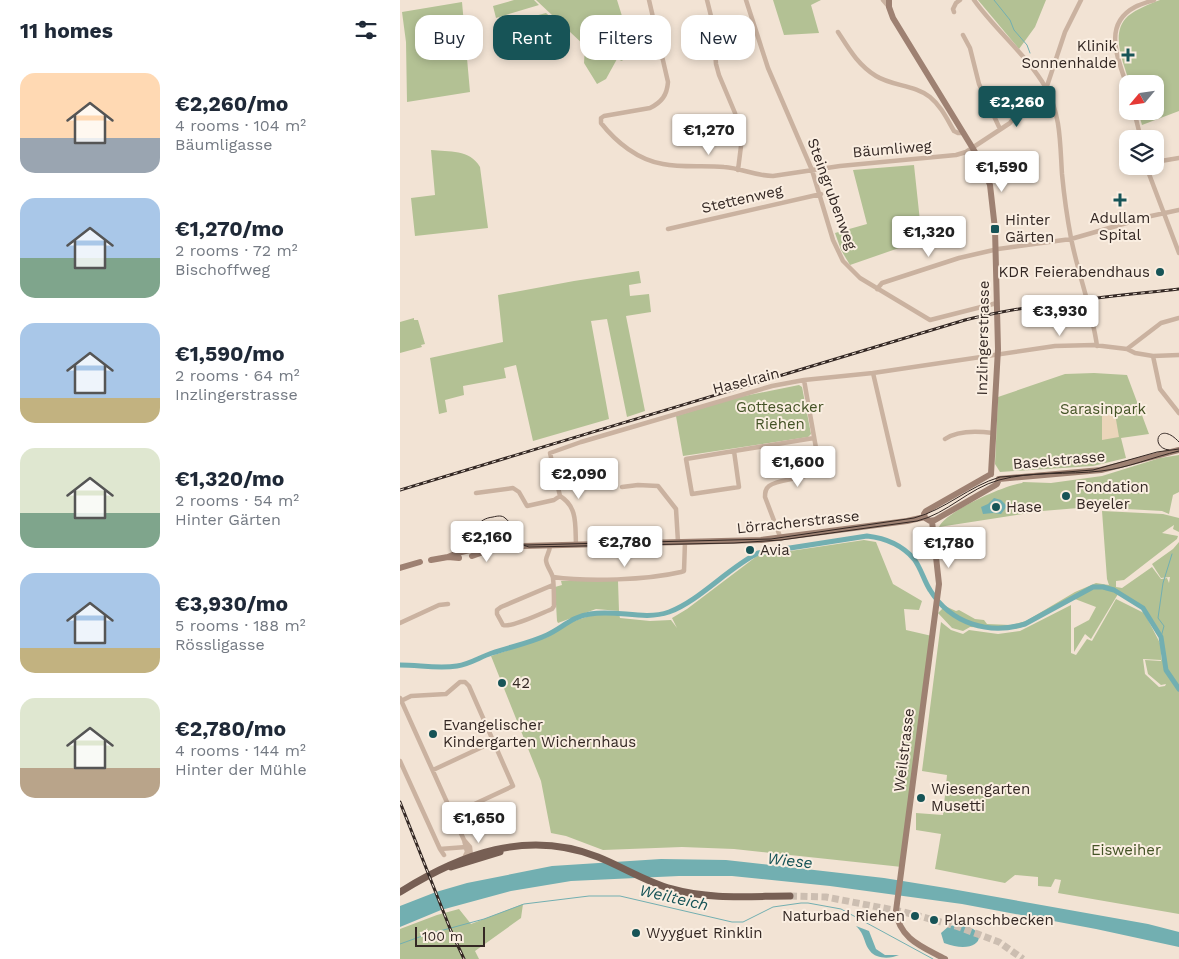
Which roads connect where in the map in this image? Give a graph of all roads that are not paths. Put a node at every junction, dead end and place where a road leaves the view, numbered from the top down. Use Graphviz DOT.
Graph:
graph roads {
  1 [pos="649,0"];
  2 [pos="707,0"];
  3 [pos="746,0"];
  4 [pos="883,0"];
  5 [pos="960,0"];
  6 [pos="974,0"];
  7 [pos="1081,0"];
  8 [pos="1154,0"];
  9 [pos="889,3"];
  10 [pos="954,12"];
  11 [pos="838,32"];
  12 [pos="963,34"];
  13 [pos="1123,75"];
  14 [pos="1046,88"];
  15 [pos="1000,128"];
  16 [pos="964,132"];
  17 [pos="972,147"];
  18 [pos="1179,158"];
  19 [pos="1164,160"];
  20 [pos="738,170"];
  21 [pos="812,170"];
  22 [pos="1149,175"];
  23 [pos="821,194"];
  24 [pos="1179,210"];
  25 [pos="1163,214"];
  26 [pos="668,229"];
  27 [pos="1072,239"];
  28 [pos="996,250"];
  29 [pos="1179,253"];
  30 [pos="877,289"];
  31 [pos="997,303"];
  32 [pos="1179,318"];
  33 [pos="1097,346"];
  34 [pos="1127,349"];
  35 [pos="1179,354"];
  36 [pos="997,355"];
  37 [pos="1153,356"];
  38 [pos="873,373"];
  39 [pos="804,380"];
  40 [pos="1179,413"];
  41 [pos="992,433"];
  42 [pos="814,438"];
  43 [pos="945,438"];
  44 [pos="1179,450"];
  45 [pos="734,451"];
  46 [pos="991,474"];
  47 [pos="998,479"];
  48 [pos="899,485"];
  49 [pos="622,487"];
  50 [pos="476,493"];
  51 [pos="560,496"];
  52 [pos="925,517"];
  53 [pos="932,521"];
  54 [pos="781,539"];
  55 [pos="681,542"];
  56 [pos="550,545"];
  57 [pos="576,545"];
  58 [pos="493,549"];
  59 [pos="472,556"];
  60 [pos="432,560"];
  61 [pos="420,562"];
  62 [pos="400,568"];
  63 [pos="553,577"];
  64 [pos="553,585"];
  65 [pos="448,604"];
  66 [pos="400,623"];
  67 [pos="401,699"];
  68 [pos="493,742"];
  69 [pos="400,762"];
  70 [pos="432,770"];
  71 [pos="453,814"];
  72 [pos="464,840"];
  73 [pos="466,847"];
  74 [pos="440,849"];
  75 [pos="444,856"];
  76 [pos="467,859"];
  77 [pos="410,884"];
  78 [pos="400,886"];
  79 [pos="400,892"];
  80 [pos="790,896"];
  81 [pos="944,959"];
  1 -- 20 [label="street, Bäumliweg"];
  2 -- 20 [label="street"];
  3 -- 21 [label="street, Steingrubenweg"];
  4 -- 9 [label="street"];
  5 -- 10 [label="street"];
  6 -- 14 [label="street"];
  7 -- 14 [label="street"];
  8 -- 13 [label="street"];
  9 -- 16 [label="street, Inzlingerstrasse"];
  11 -- 16 [label="street"];
  12 -- 15 [label="street"];
  14 -- 15 [label="street, Bäumliweg"];
  14 -- 27 [label="street"];
  15 -- 17 [label="street, Bäumliweg"];
  16 -- 17 [label="street, Inzlingerstrasse"];
  17 -- 21 [label="street, Bäumliweg"];
  17 -- 28 [label="street, Inzlingerstrasse"];
  18 -- 19 [label="street"];
  20 -- 21 [label="street, Bäumliweg"];
  21 -- 23 [label="street, Steingrubenweg"];
  22 -- 25 [label="street"];
  23 -- 26 [label="street, Stettenweg"];
  23 -- 30 [label="street, Steingrubenweg"];
  24 -- 25 [label="street"];
  25 -- 27 [label="street"];
  25 -- 29 [label="street"];
  27 -- 28 [label="street"];
  27 -- 33 [label="street"];
  28 -- 30 [label="street"];
  28 -- 31 [label="street, Inzlingerstrasse"];
  30 -- 31 [label="street, Steingrubenweg"];
  31 -- 36 [label="street, Inzlingerstrasse"];
  32 -- 34 [label="street"];
  33 -- 34 [label="street, Haselrain"];
  33 -- 36 [label="street, Haselrain"];
  34 -- 37 [label="street, Haselrain"];
  35 -- 37 [label="street, Haselrain"];
  36 -- 38 [label="street, Haselrain"];
  36 -- 41 [label="street, Inzlingerstrasse"];
  37 -- 40 [label="street"];
  38 -- 39 [label="street, Haselrain"];
  38 -- 48 [label="street"];
  39 -- 42 [label="street"];
  39 -- 51 [label="street, Haselrain"];
  41 -- 43 [label="street"];
  41 -- 46 [label="street, Inzlingerstrasse"];
  42 -- 45 [label="street"];
  42 -- 54 [label="street"];
  44 -- 47 [label="street, Baselstrasse"];
  45 -- 45 [label="street"];
  46 -- 47 [label="street"];
  46 -- 52 [label="street"];
  47 -- 53 [label="street"];
  49 -- 55 [label="street"];
  50 -- 51 [label="street"];
  51 -- 57 [label="street"];
  52 -- 53 [label="street"];
  52 -- 54 [label="street, Lörracherstrasse"];
  53 -- 81 [label="street, Weilstrasse"];
  54 -- 55 [label="street, Lörracherstrasse"];
  55 -- 57 [label="street, Lörracherstrasse"];
  55 -- 63 [label="street"];
  56 -- 57 [label="street, Lörracherstrasse"];
  56 -- 58 [label="street, Lörracherstrasse"];
  56 -- 63 [label="street"];
  58 -- 59 [label="street, Lörracherstrasse"];
  58 -- 60 [label="street, Lörracherstrasse"];
  61 -- 62 [label="street"];
  63 -- 64 [label="street"];
  64 -- 64 [label="street"];
  65 -- 66 [label="street"];
  67 -- 68 [label="street"];
  67 -- 70 [label="street"];
  68 -- 70 [label="street"];
  68 -- 71 [label="street"];
  69 -- 74 [label="street"];
  70 -- 71 [label="street"];
  71 -- 72 [label="street"];
  72 -- 73 [label="street"];
  72 -- 76 [label="street"];
  73 -- 74 [label="street"];
  73 -- 76 [label="street"];
  74 -- 75 [label="street"];
  76 -- 77 [label="main road"];
  76 -- 80 [label="main road"];
  77 -- 78 [label="main road"];
  77 -- 79 [label="main road"];
}
